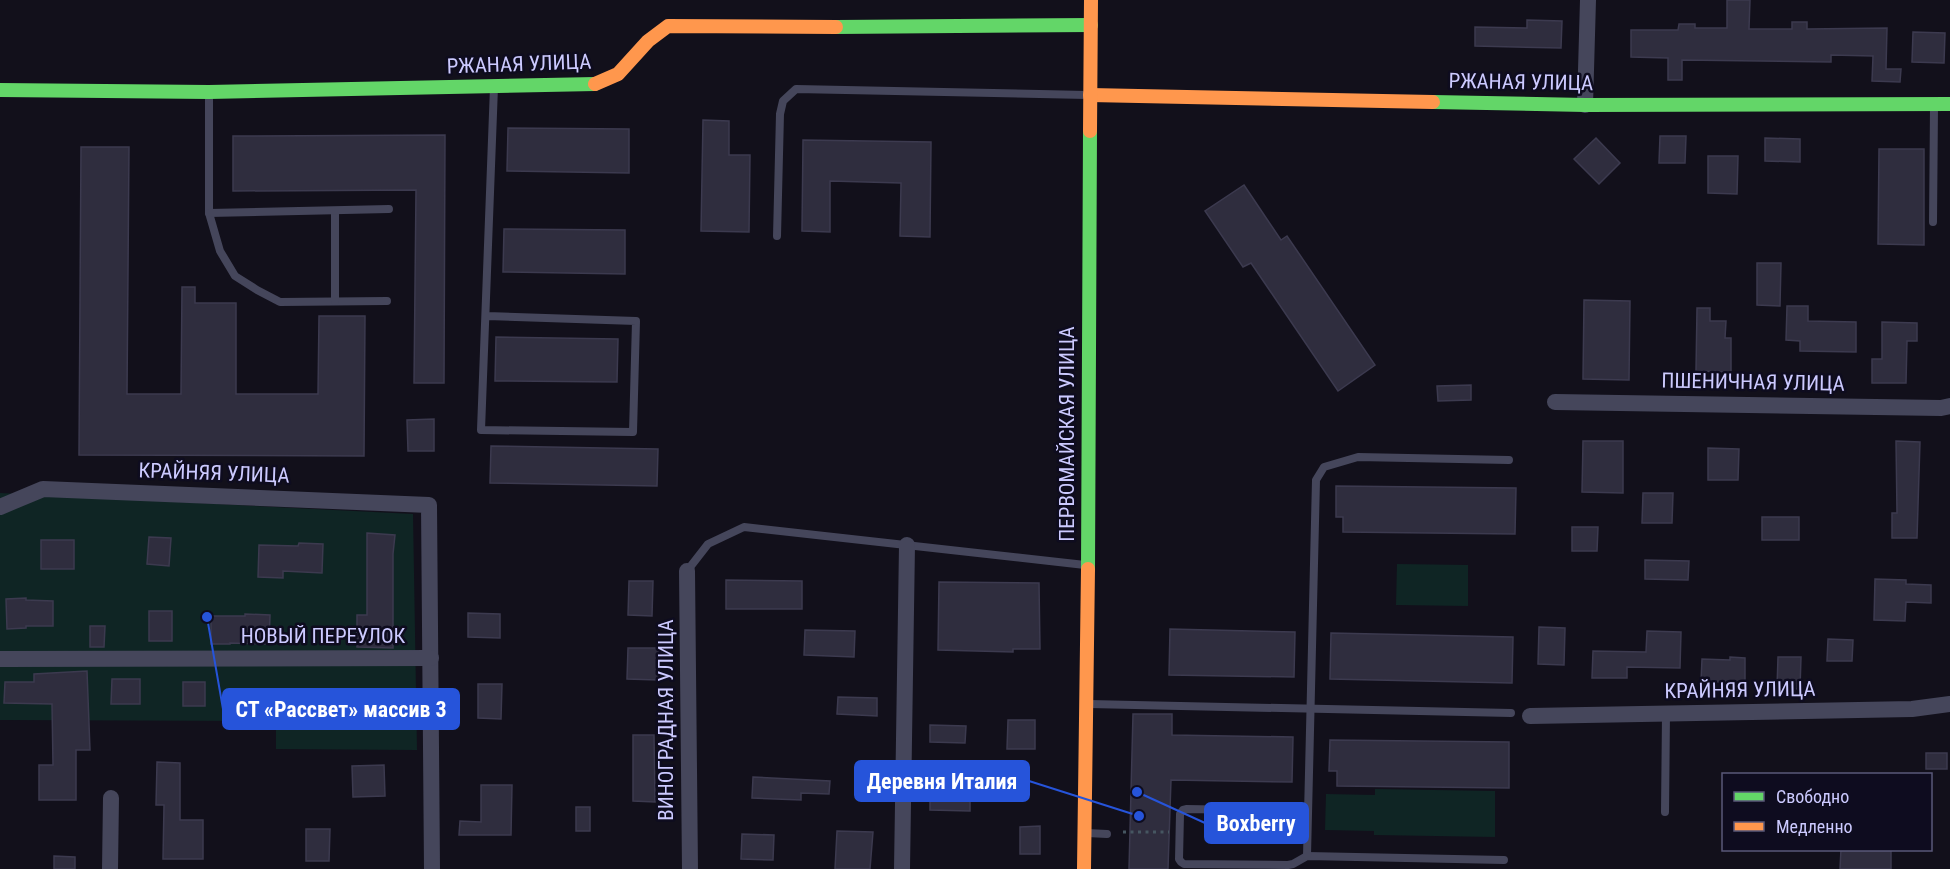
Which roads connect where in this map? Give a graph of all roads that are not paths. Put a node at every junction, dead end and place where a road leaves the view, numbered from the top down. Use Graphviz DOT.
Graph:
graph roads {
  1 [pos="1091,0"];
  2 [pos="1588,0"];
  3 [pos="1091,25"];
  4 [pos="494,87"];
  5 [pos="0,90"];
  6 [pos="209,92"];
  7 [pos="1090,95"];
  8 [pos="1934,104"];
  9 [pos="1950,104"];
  10 [pos="1585,105"];
  11 [pos="389,209"];
  12 [pos="334,211"];
  13 [pos="209,213"];
  14 [pos="1933,222"];
  15 [pos="777,236"];
  16 [pos="387,301"];
  17 [pos="335,302"];
  18 [pos="487,316"];
  19 [pos="1555,402"];
  20 [pos="1950,406"];
  21 [pos="1509,460"];
  22 [pos="0,507"];
  23 [pos="907,545"];
  24 [pos="1088,566"];
  25 [pos="687,571"];
  26 [pos="431,658"];
  27 [pos="0,659"];
  28 [pos="1086,704"];
  29 [pos="1950,704"];
  30 [pos="1310,709"];
  31 [pos="1511,714"];
  32 [pos="1666,714"];
  33 [pos="1530,716"];
  34 [pos="111,798"];
  35 [pos="1308,811"];
  36 [pos="1665,812"];
  37 [pos="1084,833"];
  38 [pos="1107,834"];
  39 [pos="1306,856"];
  40 [pos="1504,860"];
  41 [pos="110,869"];
  42 [pos="432,869"];
  43 [pos="690,869"];
  44 [pos="902,869"];
  45 [pos="1084,869"];
  1 -- 3 [label="street, ПЕРВОМАЙСКАЯ УЛИЦА"];
  2 -- 10 [label="street"];
  3 -- 4 [label="street, РЖАНАЯ УЛИЦА"];
  3 -- 7 [label="street, ПЕРВОМАЙСКАЯ УЛИЦА"];
  4 -- 6 [label="street, РЖАНАЯ УЛИЦА"];
  4 -- 18 [label="lane"];
  5 -- 6 [label="street, РЖАНАЯ УЛИЦА"];
  6 -- 13 [label="lane"];
  7 -- 10 [label="street, РЖАНАЯ УЛИЦА"];
  7 -- 15 [label="lane"];
  7 -- 24 [label="street, ПЕРВОМАЙСКАЯ УЛИЦА"];
  8 -- 9 [label="street, РЖАНАЯ УЛИЦА"];
  8 -- 10 [label="street, РЖАНАЯ УЛИЦА"];
  8 -- 14 [label="lane"];
  11 -- 12 [label="lane"];
  12 -- 13 [label="lane"];
  12 -- 17 [label="lane"];
  13 -- 17 [label="lane"];
  16 -- 17 [label="lane"];
  18 -- 18 [label="lane"];
  19 -- 20 [label="street, ПШЕНИЧНАЯ УЛИЦА"];
  21 -- 30 [label="lane"];
  22 -- 26 [label="street, КРАЙНЯЯ УЛИЦА"];
  23 -- 24 [label="lane"];
  23 -- 25 [label="lane"];
  23 -- 44 [label="street"];
  24 -- 28 [label="street, ПЕРВОМАЙСКАЯ УЛИЦА"];
  25 -- 43 [label="street, ВИНОГРАДНАЯ УЛИЦА"];
  26 -- 27 [label="street, НОВЫЙ ПЕРЕУЛОК"];
  26 -- 42 [label="street"];
  28 -- 30 [label="lane"];
  28 -- 37 [label="street, ПЕРВОМАЙСКАЯ УЛИЦА"];
  29 -- 32 [label="street, КРАЙНЯЯ УЛИЦА"];
  30 -- 31 [label="lane"];
  30 -- 35 [label="lane"];
  32 -- 33 [label="street, КРАЙНЯЯ УЛИЦА"];
  32 -- 36 [label="lane"];
  34 -- 41 [label="street"];
  35 -- 39 [label="lane"];
  35 -- 39 [label="lane"];
  37 -- 38 [label="lane"];
  37 -- 45 [label="street, ПЕРВОМАЙСКАЯ УЛИЦА"];
  39 -- 40 [label="lane"];
}
